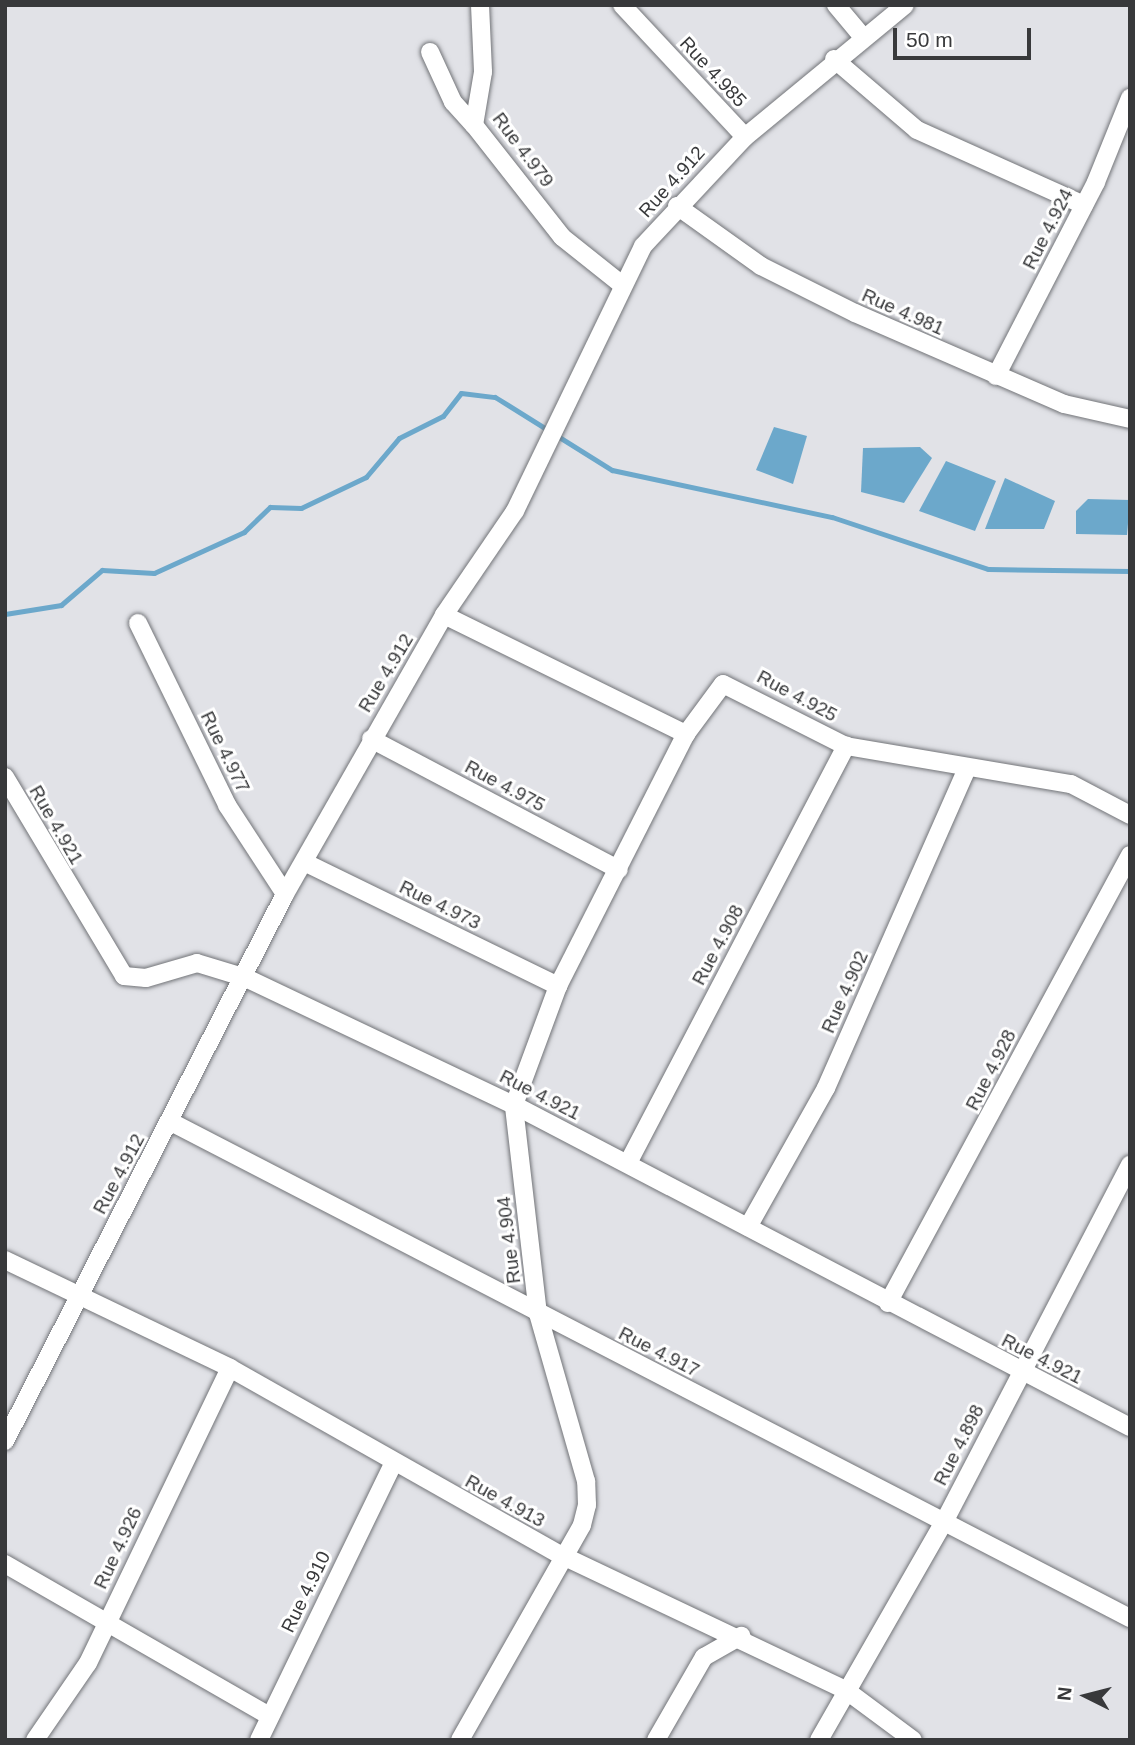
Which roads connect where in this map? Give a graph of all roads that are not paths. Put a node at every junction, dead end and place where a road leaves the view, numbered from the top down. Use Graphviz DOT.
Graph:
graph roads {
  1 [pos="480,5"];
  2 [pos="622,5"];
  3 [pos="836,5"];
  4 [pos="905,5"];
  5 [pos="861,35"];
  6 [pos="430,52"];
  7 [pos="834,59"];
  8 [pos="1130,98"];
  9 [pos="474,125"];
  10 [pos="745,137"];
  11 [pos="1084,205"];
  12 [pos="677,206"];
  13 [pos="621,285"];
  14 [pos="996,376"];
  15 [pos="1130,419"];
  16 [pos="444,615"];
  17 [pos="138,622"];
  18 [pos="686,734"];
  19 [pos="371,739"];
  20 [pos="846,746"];
  21 [pos="967,768"];
  22 [pos="5,777"];
  23 [pos="1130,815"];
  24 [pos="1130,855"];
  25 [pos="304,862"];
  26 [pos="620,870"];
  27 [pos="285,894"];
  28 [pos="246,978"];
  29 [pos="558,986"];
  30 [pos="514,1105"];
  31 [pos="171,1122"];
  32 [pos="628,1163"];
  33 [pos="1130,1165"];
  34 [pos="748,1227"];
  35 [pos="5,1260"];
  36 [pos="78,1296"];
  37 [pos="888,1303"];
  38 [pos="538,1314"];
  39 [pos="230,1368"];
  40 [pos="1020,1372"];
  41 [pos="1130,1427"];
  42 [pos="5,1441"];
  43 [pos="393,1464"];
  44 [pos="944,1522"];
  45 [pos="561,1555"];
  46 [pos="5,1564"];
  47 [pos="107,1618"];
  48 [pos="1130,1618"];
  49 [pos="741,1636"];
  50 [pos="847,1691"];
  51 [pos="268,1715"];
  52 [pos="35,1740"];
  53 [pos="259,1740"];
  54 [pos="460,1740"];
  55 [pos="656,1740"];
  56 [pos="819,1740"];
  57 [pos="913,1740"];
  1 -- 9 [label="street, Rue 4.979"];
  2 -- 10 [label="street, Rue 4.985"];
  3 -- 5 [label="street"];
  4 -- 5 [label="street, Rue 4.912"];
  5 -- 7 [label="street, Rue 4.912"];
  6 -- 9 [label="street"];
  7 -- 10 [label="street, Rue 4.912"];
  7 -- 11 [label="street"];
  8 -- 11 [label="street, Rue 4.924"];
  9 -- 13 [label="street, Rue 4.979"];
  10 -- 12 [label="street, Rue 4.912"];
  11 -- 14 [label="street, Rue 4.924"];
  12 -- 13 [label="street, Rue 4.912"];
  12 -- 14 [label="street, Rue 4.981"];
  13 -- 16 [label="street, Rue 4.912"];
  14 -- 15 [label="street, Rue 4.981"];
  16 -- 18 [label="street"];
  16 -- 19 [label="street, Rue 4.912"];
  17 -- 27 [label="street, Rue 4.977"];
  18 -- 20 [label="street, Rue 4.925"];
  18 -- 26 [label="street, Rue 4.904"];
  19 -- 25 [label="street, Rue 4.912"];
  19 -- 26 [label="street, Rue 4.975"];
  20 -- 21 [label="street, Rue 4.925"];
  20 -- 32 [label="street, Rue 4.908"];
  21 -- 23 [label="street, Rue 4.925"];
  21 -- 34 [label="street, Rue 4.902"];
  22 -- 28 [label="street, Rue 4.921"];
  24 -- 37 [label="street, Rue 4.928"];
  25 -- 27 [label="street, Rue 4.912"];
  25 -- 29 [label="street, Rue 4.973"];
  26 -- 29 [label="street, Rue 4.904"];
  27 -- 28 [label="street, Rue 4.912"];
  28 -- 30 [label="street, Rue 4.921"];
  28 -- 31 [label="street, Rue 4.912"];
  29 -- 30 [label="street, Rue 4.904"];
  30 -- 32 [label="street, Rue 4.921"];
  30 -- 38 [label="street, Rue 4.904"];
  31 -- 36 [label="street, Rue 4.912"];
  31 -- 38 [label="street, Rue 4.917"];
  32 -- 34 [label="street, Rue 4.921"];
  33 -- 40 [label="street, Rue 4.898"];
  34 -- 37 [label="street, Rue 4.921"];
  35 -- 36 [label="street, Rue 4.913"];
  36 -- 39 [label="street, Rue 4.913"];
  36 -- 42 [label="street, Rue 4.912"];
  37 -- 40 [label="street, Rue 4.921"];
  38 -- 44 [label="street, Rue 4.917"];
  38 -- 45 [label="street, Rue 4.904"];
  39 -- 43 [label="street, Rue 4.913"];
  39 -- 47 [label="street, Rue 4.926"];
  40 -- 41 [label="street, Rue 4.921"];
  40 -- 44 [label="street, Rue 4.898"];
  43 -- 45 [label="street, Rue 4.913"];
  43 -- 51 [label="street, Rue 4.910"];
  44 -- 48 [label="street, Rue 4.917"];
  44 -- 50 [label="street, Rue 4.898"];
  45 -- 49 [label="street, Rue 4.913"];
  45 -- 54 [label="street, Rue 4.904"];
  46 -- 47 [label="street"];
  47 -- 51 [label="street"];
  47 -- 52 [label="street, Rue 4.926"];
  49 -- 50 [label="street, Rue 4.913"];
  49 -- 55 [label="street"];
  50 -- 56 [label="street, Rue 4.898"];
  50 -- 57 [label="street, Rue 4.913"];
  51 -- 53 [label="street, Rue 4.910"];
}
